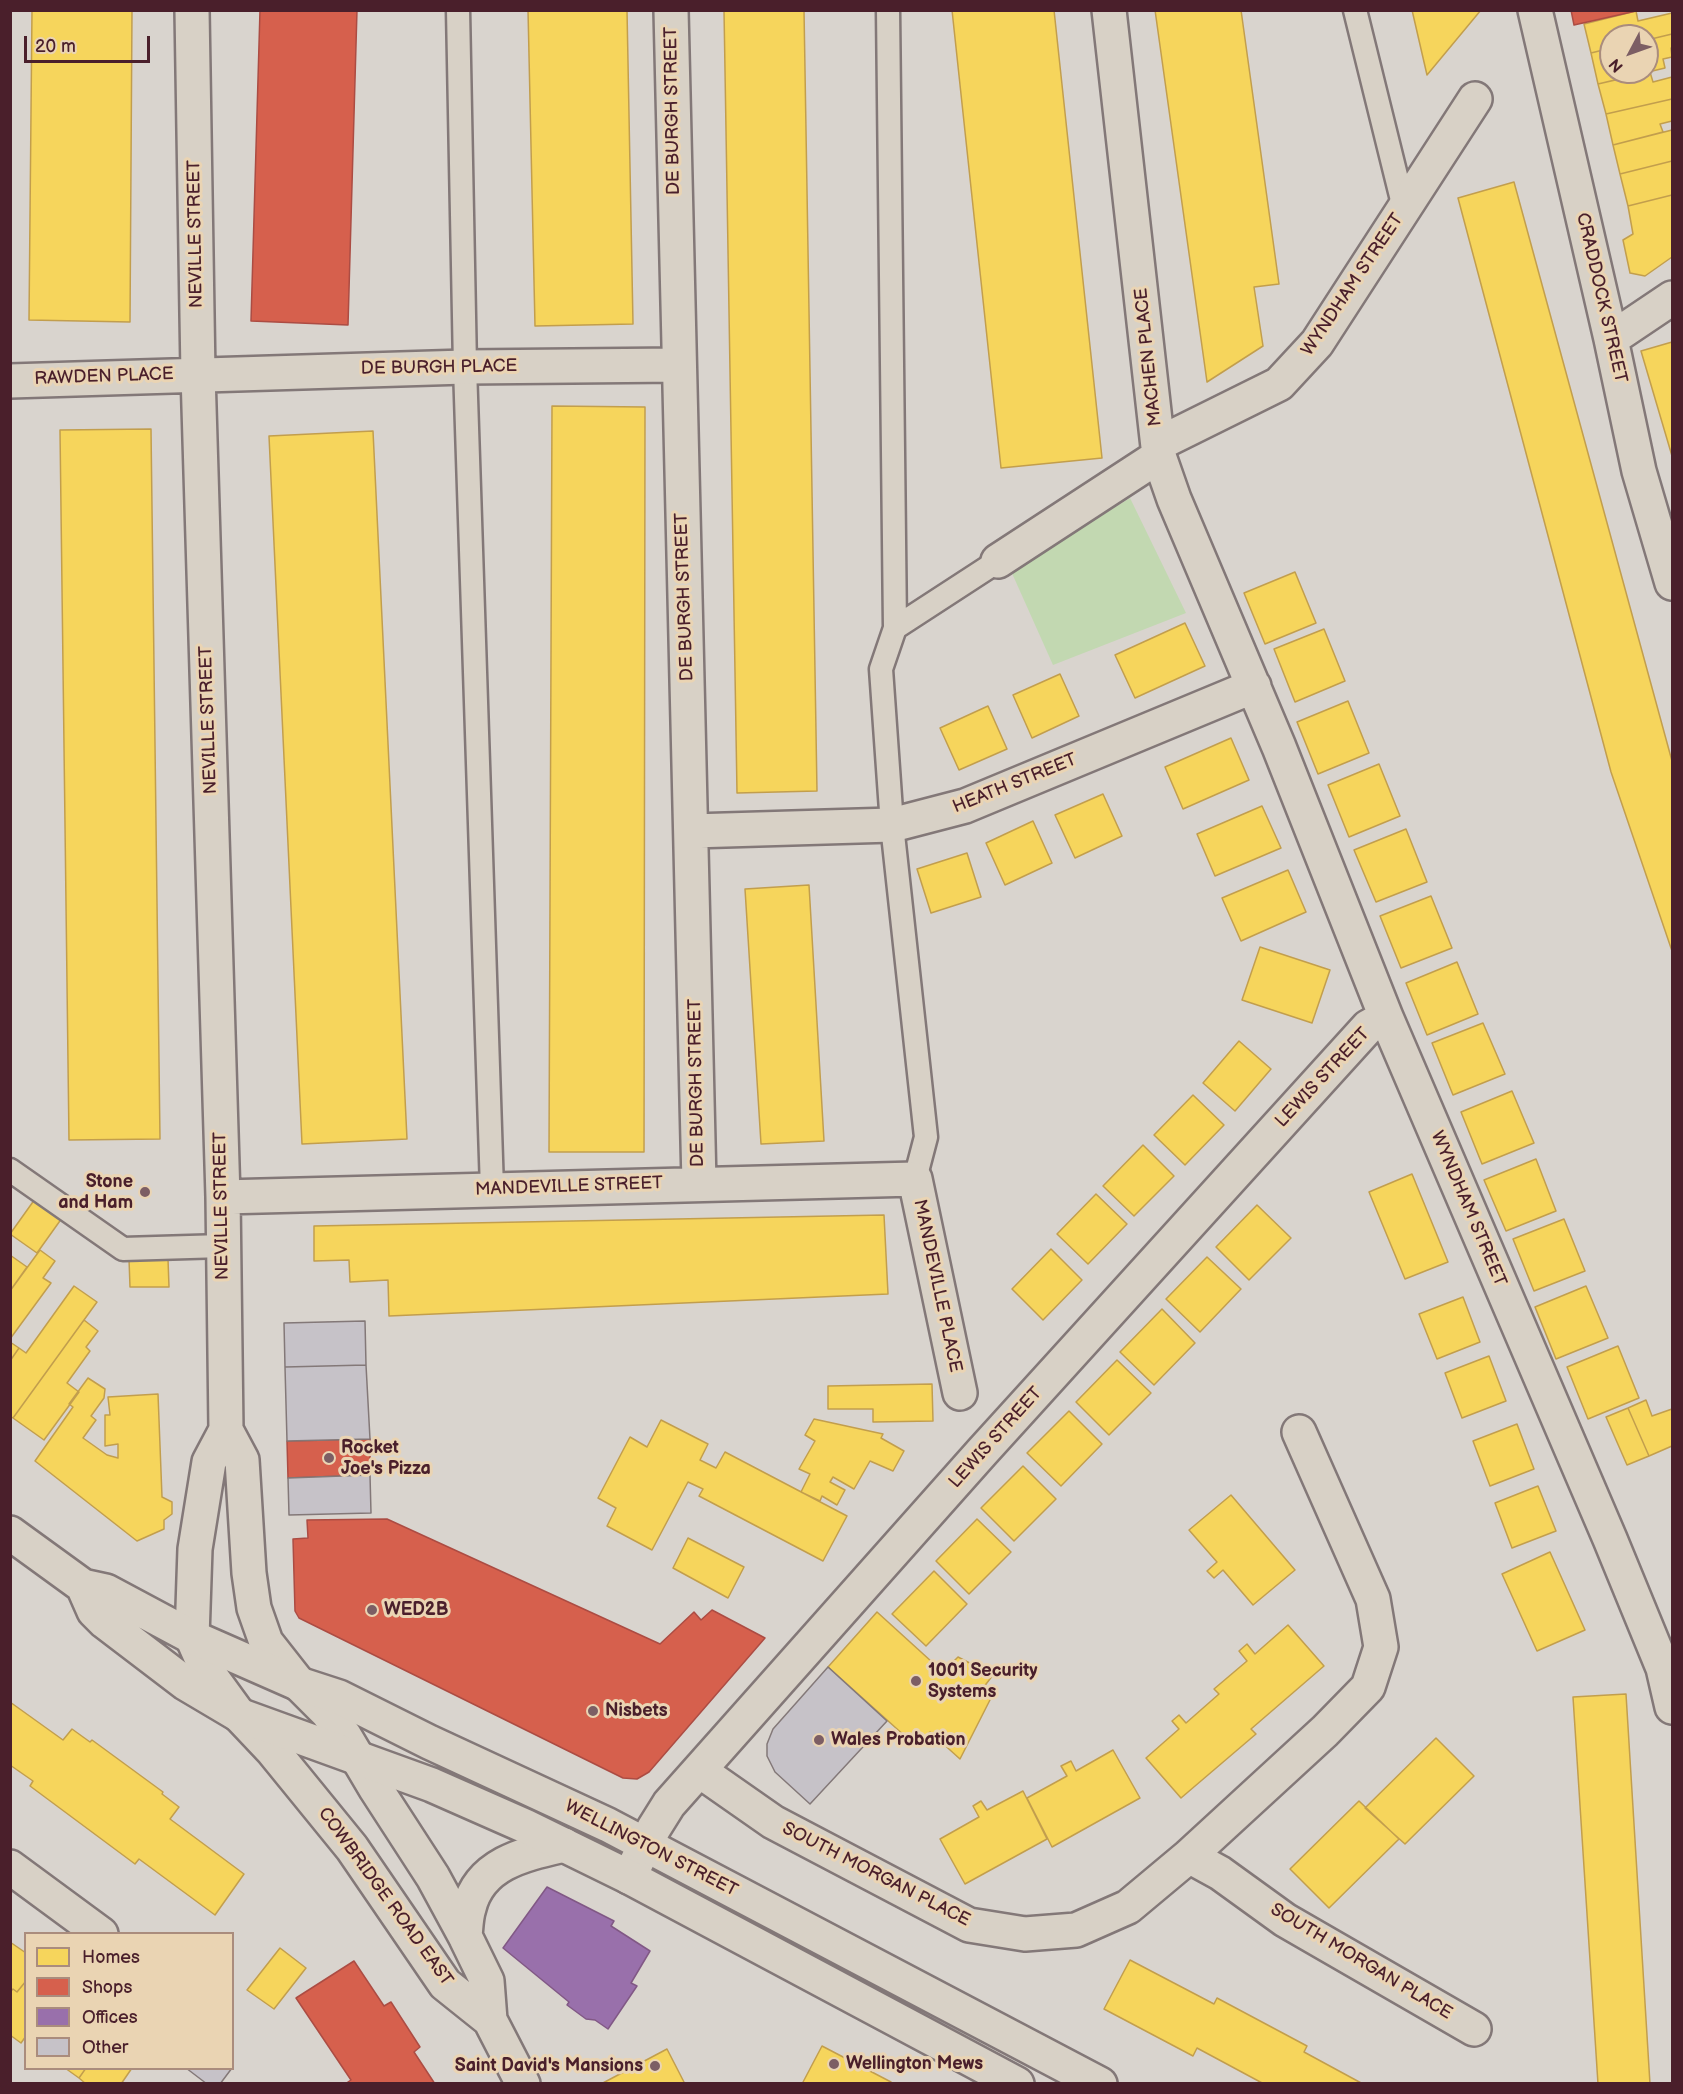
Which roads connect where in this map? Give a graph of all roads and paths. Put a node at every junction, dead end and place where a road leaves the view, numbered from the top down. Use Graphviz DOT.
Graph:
graph roads {
  1 [pos="192,10"];
  2 [pos="458,10"];
  3 [pos="671,10"];
  4 [pos="888,10"];
  5 [pos="1109,10"];
  6 [pos="1355,10"];
  7 [pos="1535,10"];
  8 [pos="1475,99"];
  9 [pos="1404,208"];
  10 [pos="1672,298"];
  11 [pos="1611,339"];
  12 [pos="679,365"];
  13 [pos="465,367"];
  14 [pos="198,374"];
  15 [pos="10,381"];
  16 [pos="1159,450"];
  17 [pos="998,561"];
  18 [pos="1672,583"];
  19 [pos="895,628"];
  20 [pos="1254,686"];
  21 [pos="1279,747"];
  22 [pos="891,825"];
  23 [pos="692,831"];
  24 [pos="1386,1017"];
  25 [pos="10,1170"];
  26 [pos="915,1179"];
  27 [pos="699,1183"];
  28 [pos="492,1190"];
  29 [pos="223,1197"];
  30 [pos="224,1246"];
  31 [pos="960,1393"];
  32 [pos="226,1430"];
  33 [pos="1299,1432"];
  34 [pos="10,1533"];
  35 [pos="82,1586"];
  36 [pos="192,1637"];
  37 [pos="299,1684"];
  38 [pos="1672,1707"];
  39 [pos="239,1714"];
  40 [pos="359,1760"];
  41 [pos="700,1771"];
  42 [pos="645,1844"];
  43 [pos="564,1845"];
  44 [pos="1189,1856"];
  45 [pos="10,1867"];
  46 [pos="629,1877"];
  47 [pos="98,1932"];
  48 [pos="465,1936"];
  49 [pos="490,2020"];
  50 [pos="1474,2029"];
  51 [pos="523,2084"];
  52 [pos="1017,2084"];
  53 [pos="1100,2084"];
  1 -- 14 [label="street, NEVILLE STREET"];
  2 -- 13 [label="lane"];
  3 -- 12 [label="street, DE BURGH STREET"];
  4 -- 19 [label="lane"];
  5 -- 16 [label="street, MACHEN PLACE"];
  6 -- 9 [label="lane"];
  7 -- 11 [label="street, CRADDOCK STREET"];
  8 -- 9 [label="street, WYNDHAM STREET"];
  9 -- 16 [label="street, WYNDHAM STREET"];
  10 -- 11 [label="street"];
  11 -- 18 [label="street, CRADDOCK STREET"];
  12 -- 13 [label="street, DE BURGH PLACE"];
  12 -- 23 [label="street, DE BURGH STREET"];
  13 -- 14 [label="street, DE BURGH PLACE"];
  13 -- 28 [label="lane"];
  14 -- 15 [label="street, RAWDEN PLACE"];
  14 -- 29 [label="street, NEVILLE STREET"];
  16 -- 17 [label="street, WYNDHAM STREET"];
  16 -- 20 [label="street, MACHEN PLACE"];
  17 -- 19 [label="lane"];
  19 -- 22 [label="lane"];
  20 -- 21 [label="street, MACHEN PLACE"];
  20 -- 22 [label="street, HEATH STREET"];
  21 -- 24 [label="street, WYNDHAM STREET"];
  22 -- 23 [label="street, HEATH STREET"];
  22 -- 26 [label="lane"];
  23 -- 27 [label="street, DE BURGH STREET"];
  24 -- 38 [label="street, WYNDHAM STREET"];
  24 -- 41 [label="street, LEWIS STREET"];
  25 -- 30 [label="lane"];
  26 -- 27 [label="street, MANDEVILLE STREET"];
  26 -- 31 [label="street, MANDEVILLE PLACE"];
  27 -- 28 [label="street, MANDEVILLE STREET"];
  28 -- 29 [label="street, MANDEVILLE STREET"];
  29 -- 30 [label="street, NEVILLE STREET"];
  30 -- 32 [label="street, NEVILLE STREET"];
  32 -- 36 [label="street, NEVILLE STREET"];
  32 -- 37 [label="street, NEVILLE STREET"];
  33 -- 44 [label="street, SOUTH MORGAN PLACE"];
  34 -- 35 [label="street, COWBRIDGE ROAD EAST"];
  35 -- 36 [label="street, COWBRIDGE ROAD EAST"];
  35 -- 39 [label="street, COWBRIDGE ROAD EAST"];
  36 -- 37 [label="street, WELLINGTON STREET"];
  36 -- 39 [label="street, COWBRIDGE ROAD EAST"];
  37 -- 40 [label="street, COWBRIDGE ROAD EAST"];
  37 -- 42 [label="street, WELLINGTON STREET"];
  39 -- 40 [label="street, WELLINGTON STREET"];
  39 -- 49 [label="street, COWBRIDGE ROAD EAST"];
  40 -- 43 [label="street, WELLINGTON STREET"];
  40 -- 48 [label="street, COWBRIDGE ROAD EAST"];
  41 -- 42 [label="street, LEWIS STREET"];
  41 -- 44 [label="street, SOUTH MORGAN PLACE"];
  42 -- 46 [label="street, LEWIS STREET"];
  42 -- 53 [label="street, WELLINGTON STREET"];
  43 -- 46 [label="street, WELLINGTON STREET"];
  43 -- 48 [label="street"];
  44 -- 50 [label="street, SOUTH MORGAN PLACE"];
  45 -- 47 [label="street"];
  46 -- 52 [label="street, WELLINGTON STREET"];
  48 -- 49 [label="street, COWBRIDGE ROAD EAST"];
  49 -- 51 [label="street, COWBRIDGE ROAD EAST"];
}
